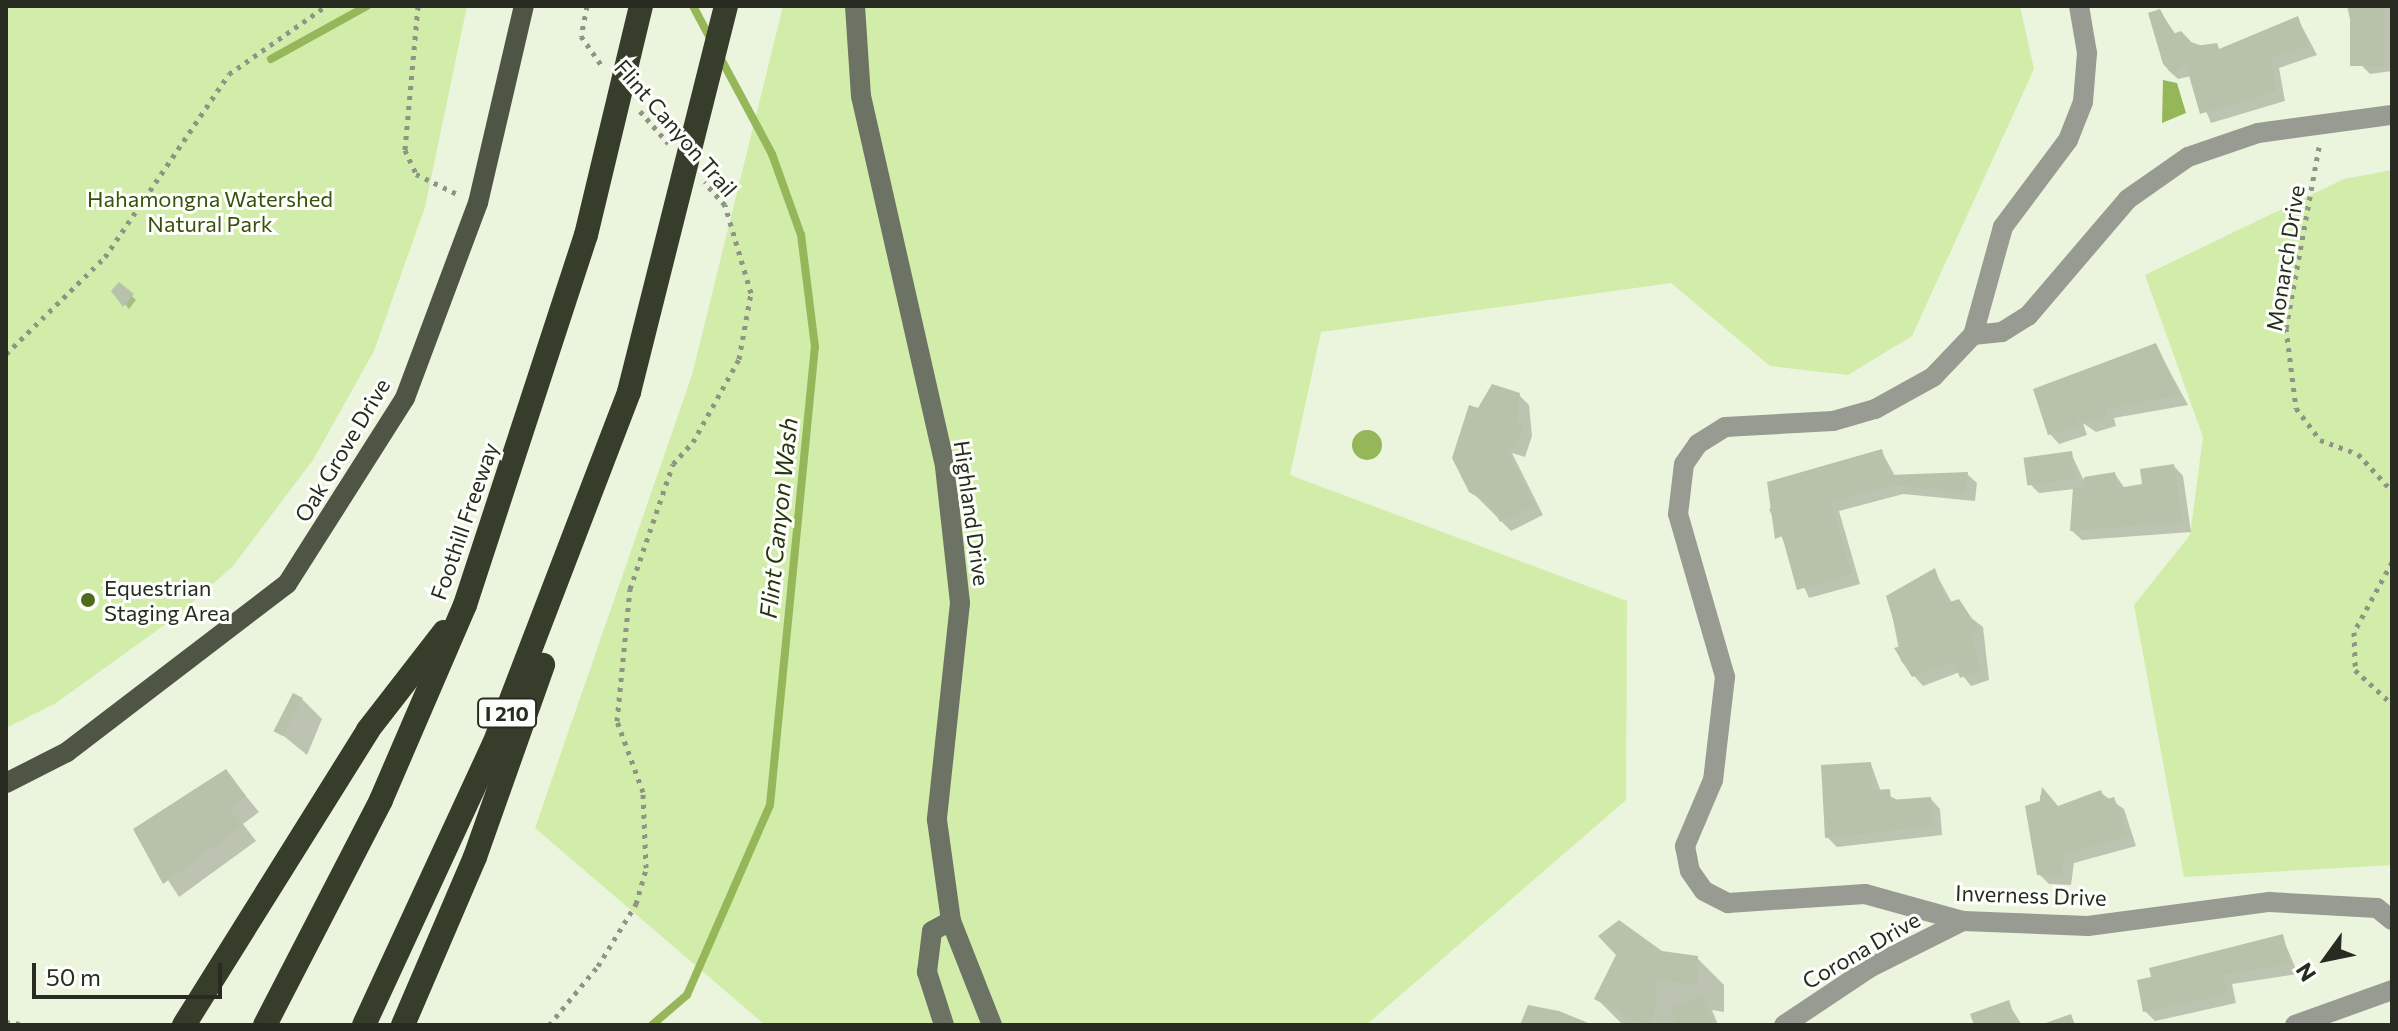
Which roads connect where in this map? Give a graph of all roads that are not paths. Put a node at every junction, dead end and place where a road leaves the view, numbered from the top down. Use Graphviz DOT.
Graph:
graph roads {
  1 [pos="524,6"];
  2 [pos="641,6"];
  3 [pos="726,6"];
  4 [pos="855,6"];
  5 [pos="2079,6"];
  6 [pos="2392,115"];
  7 [pos="1973,335"];
  8 [pos="629,392"];
  9 [pos="465,605"];
  10 [pos="6,783"];
  11 [pos="2392,920"];
  12 [pos="951,921"];
  13 [pos="1963,921"];
  14 [pos="2392,990"];
  15 [pos="184,1025"];
  16 [pos="265,1025"];
  17 [pos="364,1025"];
  18 [pos="403,1025"];
  19 [pos="944,1025"];
  20 [pos="992,1025"];
  21 [pos="1784,1025"];
  22 [pos="2295,1025"];
  1 -- 10 [label="main road, Oak Grove Drive"];
  2 -- 9 [label="highway, Foothill Freeway"];
  3 -- 8 [label="highway, I 210"];
  4 -- 12 [label="street, Highland Drive"];
  5 -- 7 [label="street, Inverness Drive"];
  6 -- 7 [label="street"];
  7 -- 13 [label="street, Inverness Drive"];
  8 -- 17 [label="highway, I 210"];
  8 -- 18 [label="highway"];
  9 -- 15 [label="highway"];
  9 -- 16 [label="highway, Foothill Freeway"];
  11 -- 13 [label="street, Inverness Drive"];
  12 -- 19 [label="street"];
  12 -- 20 [label="street, Highland Drive"];
  13 -- 21 [label="street, Corona Drive"];
  14 -- 22 [label="street"];
}
